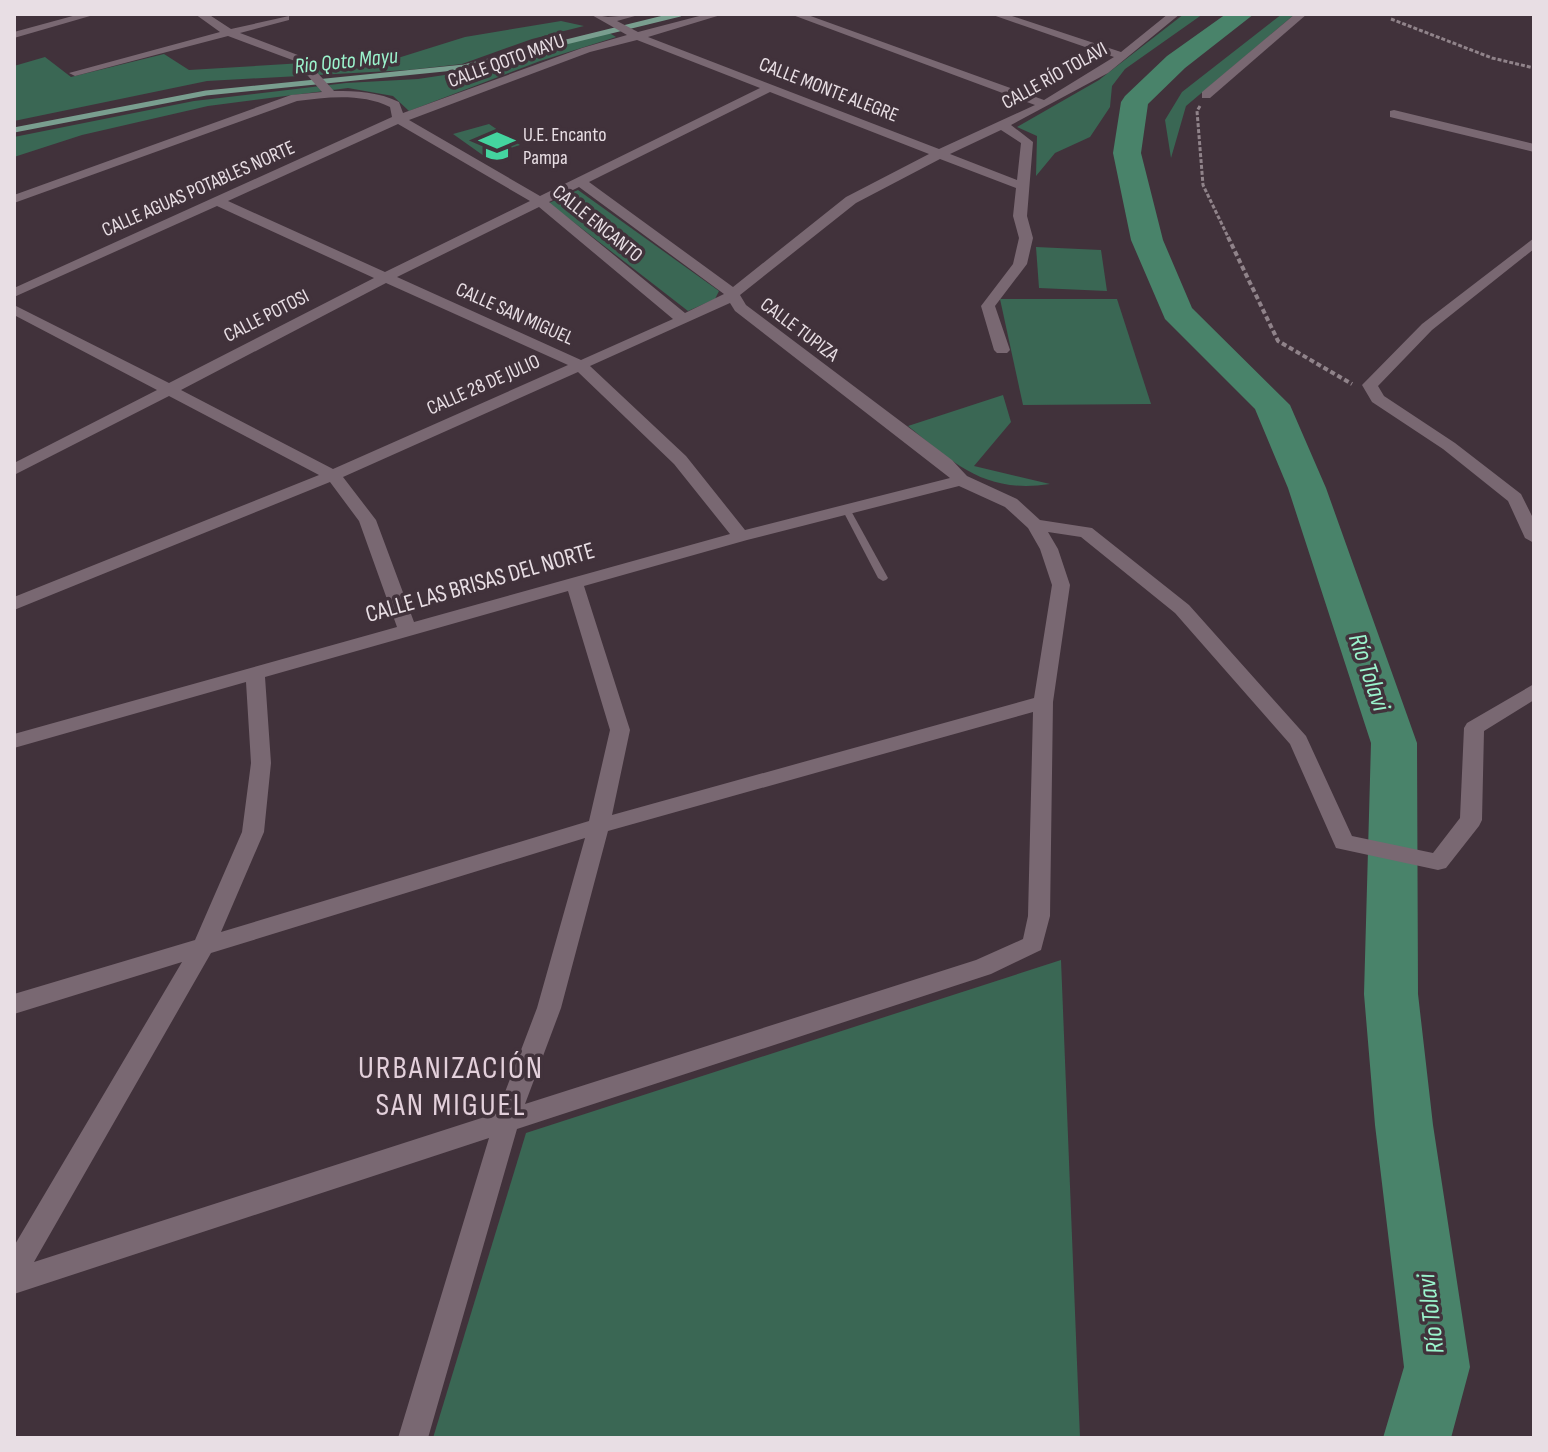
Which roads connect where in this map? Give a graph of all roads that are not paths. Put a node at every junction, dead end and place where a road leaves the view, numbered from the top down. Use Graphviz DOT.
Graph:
graph roads {
  1 [pos="92,14"];
  2 [pos="200,14"];
  3 [pos="595,14"];
  4 [pos="637,14"];
  5 [pos="719,14"];
  6 [pos="795,14"];
  7 [pos="995,14"];
  8 [pos="1175,14"];
  9 [pos="1302,14"];
  10 [pos="285,18"];
  11 [pos="614,25"];
  12 [pos="230,33"];
  13 [pos="14,35"];
  14 [pos="637,36"];
  15 [pos="1124,57"];
  16 [pos="75,73"];
  17 [pos="771,87"];
  18 [pos="329,92"];
  19 [pos="1206,95"];
  20 [pos="1045,104"];
  21 [pos="1394,114"];
  22 [pos="399,119"];
  23 [pos="1002,125"];
  24 [pos="1534,148"];
  25 [pos="941,153"];
  26 [pos="579,181"];
  27 [pos="1022,186"];
  28 [pos="14,199"];
  29 [pos="540,201"];
  30 [pos="218,202"];
  31 [pos="1531,250"];
  32 [pos="386,277"];
  33 [pos="14,293"];
  34 [pos="732,293"];
  35 [pos="14,309"];
  36 [pos="683,319"];
  37 [pos="1002,350"];
  38 [pos="580,365"];
  39 [pos="168,390"];
  40 [pos="14,470"];
  41 [pos="333,475"];
  42 [pos="961,480"];
  43 [pos="846,509"];
  44 [pos="1035,525"];
  45 [pos="741,536"];
  46 [pos="1534,538"];
  47 [pos="883,578"];
  48 [pos="574,582"];
  49 [pos="14,604"];
  50 [pos="408,630"];
  51 [pos="255,674"];
  52 [pos="1534,691"];
  53 [pos="1043,702"];
  54 [pos="14,741"];
  55 [pos="599,826"];
  56 [pos="202,949"];
  57 [pos="14,1004"];
  58 [pos="506,1123"];
  59 [pos="14,1271"];
  60 [pos="14,1281"];
  61 [pos="413,1438"];
  1 -- 13 [label="street"];
  2 -- 12 [label="street"];
  3 -- 11 [label="street, CALLE MONTE ALEGRE"];
  4 -- 11 [label="street"];
  5 -- 14 [label="street, CALLE QOTO MAYU"];
  6 -- 20 [label="street"];
  7 -- 15 [label="street"];
  8 -- 15 [label="street, CALLE RÍO TOLAVI"];
  9 -- 19 [label="street"];
  10 -- 12 [label="street"];
  11 -- 14 [label="street, CALLE MONTE ALEGRE"];
  12 -- 16 [label="street"];
  12 -- 18 [label="street"];
  14 -- 17 [label="street, CALLE MONTE ALEGRE"];
  14 -- 22 [label="street, CALLE QOTO MAYU"];
  15 -- 20 [label="street, CALLE RÍO TOLAVI"];
  17 -- 25 [label="street, CALLE MONTE ALEGRE"];
  17 -- 26 [label="street, CALLE POTOSI"];
  18 -- 22 [label="street, CALLE ENCANTO"];
  18 -- 28 [label="street"];
  20 -- 23 [label="street, CALLE RÍO TOLAVI"];
  21 -- 24 [label="street"];
  22 -- 29 [label="street, CALLE ENCANTO"];
  22 -- 30 [label="street, CALLE AGUAS POTABLES NORTE"];
  23 -- 25 [label="street, CALLE RÍO TOLAVI"];
  23 -- 27 [label="street"];
  25 -- 27 [label="street, CALLE MONTE ALEGRE"];
  25 -- 34 [label="street, CALLE 28 DE JULIO"];
  26 -- 29 [label="street, CALLE POTOSI"];
  26 -- 34 [label="street, CALLE TUPIZA"];
  27 -- 37 [label="street"];
  29 -- 32 [label="street, CALLE POTOSI"];
  29 -- 36 [label="street, CALLE ENCANTO"];
  30 -- 32 [label="street, CALLE SAN MIGUEL"];
  30 -- 33 [label="street, CALLE AGUAS POTABLES NORTE"];
  31 -- 46 [label="street"];
  32 -- 38 [label="street, CALLE SAN MIGUEL"];
  32 -- 39 [label="street, CALLE POTOSI"];
  34 -- 36 [label="street, CALLE 28 DE JULIO"];
  34 -- 42 [label="street, CALLE TUPIZA"];
  35 -- 39 [label="street"];
  36 -- 38 [label="street, CALLE 28 DE JULIO"];
  38 -- 41 [label="street, CALLE 28 DE JULIO"];
  38 -- 45 [label="street, CALLE SAN MIGUEL"];
  39 -- 40 [label="street, CALLE POTOSI"];
  39 -- 41 [label="street"];
  41 -- 49 [label="street, CALLE 28 DE JULIO"];
  41 -- 50 [label="street"];
  42 -- 43 [label="street, CALLE LAS BRISAS DEL NORTE"];
  42 -- 44 [label="street, CALLE TUPIZA"];
  43 -- 45 [label="street, CALLE LAS BRISAS DEL NORTE"];
  43 -- 47 [label="lane"];
  44 -- 52 [label="street"];
  44 -- 53 [label="street"];
  45 -- 48 [label="street, CALLE LAS BRISAS DEL NORTE"];
  48 -- 50 [label="street, CALLE LAS BRISAS DEL NORTE"];
  48 -- 55 [label="street"];
  50 -- 51 [label="street, CALLE LAS BRISAS DEL NORTE"];
  51 -- 54 [label="street, CALLE LAS BRISAS DEL NORTE"];
  51 -- 56 [label="street"];
  53 -- 55 [label="street"];
  53 -- 58 [label="street"];
  55 -- 56 [label="street"];
  55 -- 58 [label="street"];
  56 -- 57 [label="street"];
  56 -- 59 [label="street"];
  58 -- 60 [label="street"];
  58 -- 61 [label="street"];
}
